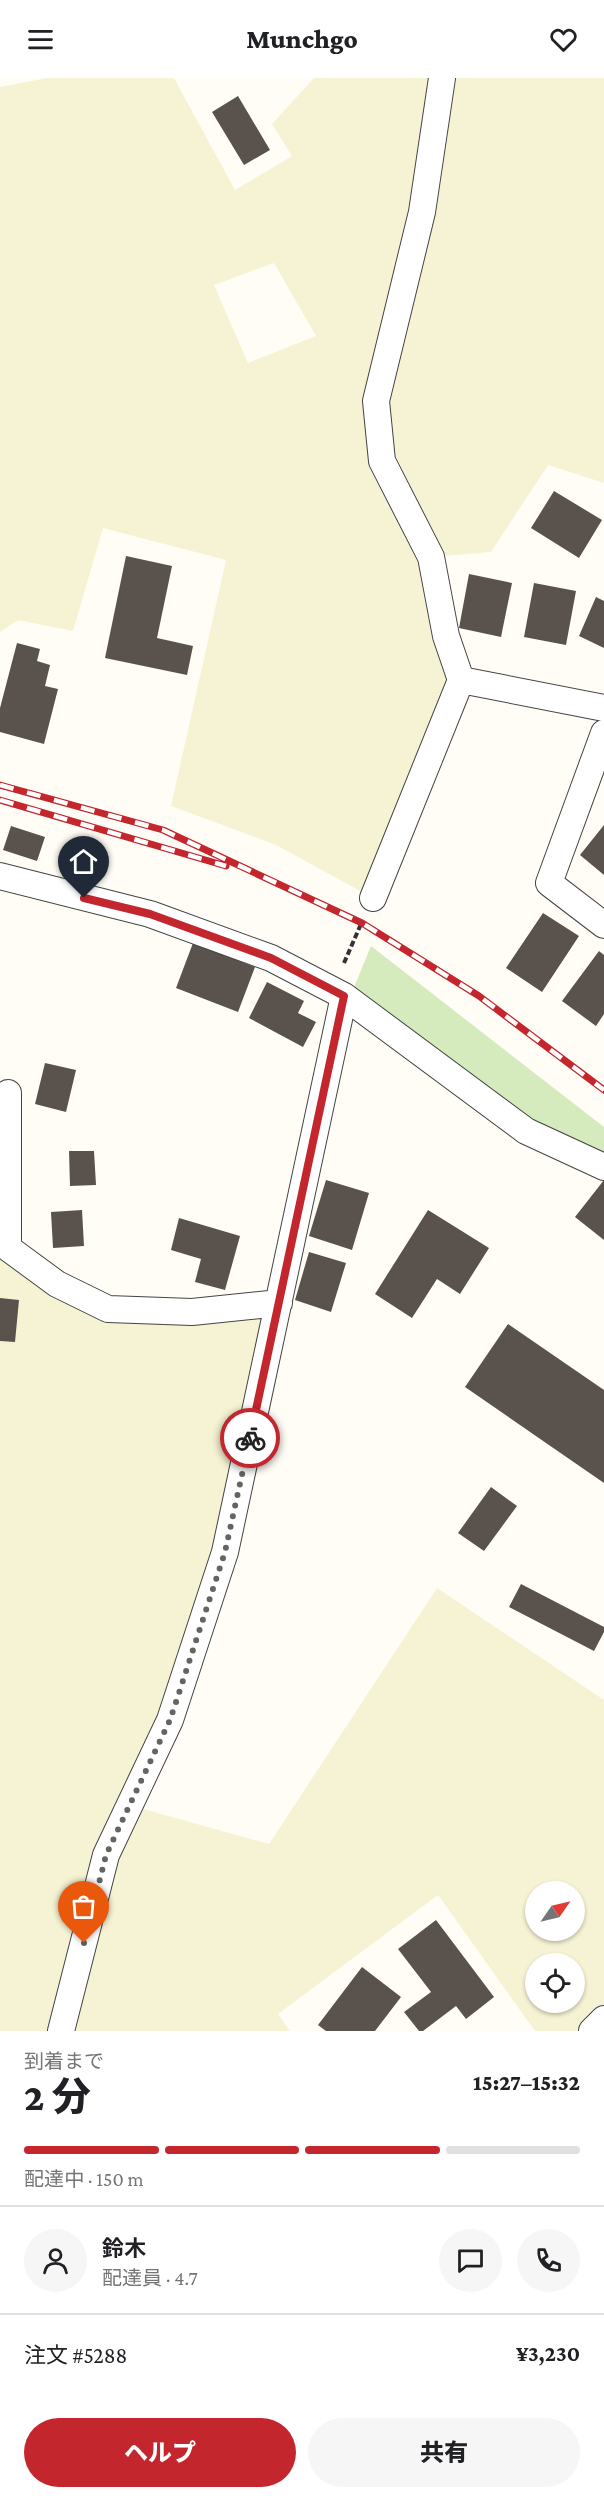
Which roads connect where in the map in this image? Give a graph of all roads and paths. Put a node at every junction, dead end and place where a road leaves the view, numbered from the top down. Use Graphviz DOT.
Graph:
graph roads {
  1 [pos="442,78"];
  2 [pos="461,680"];
  3 [pos="604,708"];
  4 [pos="604,734"];
  5 [pos="0,876"];
  6 [pos="373,898"];
  7 [pos="604,925"];
  8 [pos="338,993"];
  9 [pos="8,1093"];
  10 [pos="604,1167"];
  11 [pos="279,1302"];
  12 [pos="604,2019"];
  13 [pos="61,2031"];
  14 [pos="592,2031"];
  1 -- 2 [label="street"];
  2 -- 3 [label="street"];
  2 -- 6 [label="street"];
  4 -- 7 [label="street"];
  5 -- 8 [label="street"];
  6 -- 8 [label="path"];
  8 -- 10 [label="street"];
  8 -- 11 [label="street"];
  9 -- 11 [label="street"];
  11 -- 13 [label="street"];
  12 -- 14 [label="street"];
}
